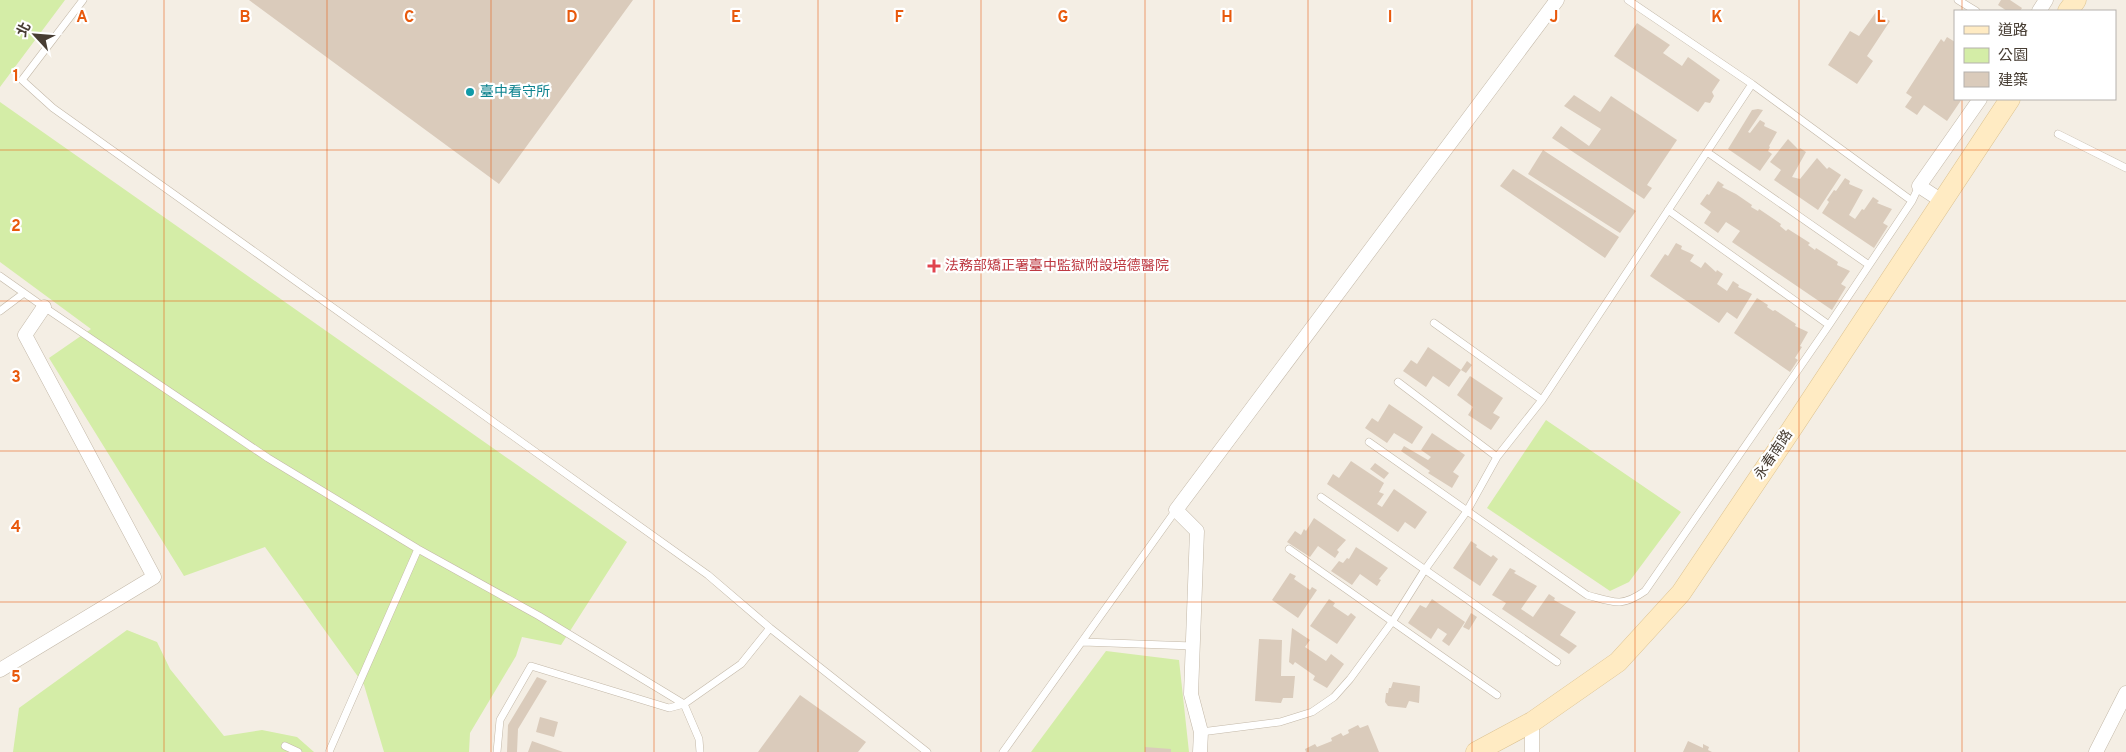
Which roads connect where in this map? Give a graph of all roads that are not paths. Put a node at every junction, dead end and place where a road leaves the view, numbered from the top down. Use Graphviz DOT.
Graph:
graph roads {
  1 [pos="83,0"];
  2 [pos="1557,0"];
  3 [pos="1628,0"];
  4 [pos="1958,0"];
  5 [pos="1974,10"];
  6 [pos="1752,84"];
  7 [pos="1979,100"];
  8 [pos="2009,100"];
  9 [pos="2058,134"];
  10 [pos="1707,152"];
  11 [pos="2126,168"];
  12 [pos="1919,186"];
  13 [pos="1912,201"];
  14 [pos="1942,201"];
  15 [pos="1668,210"];
  16 [pos="1869,265"];
  17 [pos="0,276"];
  18 [pos="24,293"];
  19 [pos="44,307"];
  20 [pos="0,311"];
  21 [pos="1434,323"];
  22 [pos="1829,325"];
  23 [pos="1398,382"];
  24 [pos="1542,400"];
  25 [pos="1369,442"];
  26 [pos="1497,457"];
  27 [pos="1322,497"];
  28 [pos="1176,510"];
  29 [pos="1467,511"];
  30 [pos="418,549"];
  31 [pos="1289,549"];
  32 [pos="1424,571"];
  33 [pos="1392,622"];
  34 [pos="770,628"];
  35 [pos="1083,642"];
  36 [pos="1193,646"];
  37 [pos="1557,662"];
  38 [pos="0,670"];
  39 [pos="2126,693"];
  40 [pos="1497,695"];
  41 [pos="684,704"];
  42 [pos="1532,722"];
  43 [pos="1201,732"];
  44 [pos="285,746"];
  45 [pos="298,752"];
  46 [pos="329,752"];
  47 [pos="497,752"];
  48 [pos="700,752"];
  49 [pos="927,752"];
  50 [pos="1003,752"];
  51 [pos="1200,752"];
  52 [pos="1476,752"];
  53 [pos="1532,752"];
  54 [pos="2096,752"];
  1 -- 34 [label="lane"];
  2 -- 28 [label="street"];
  3 -- 6 [label="lane"];
  4 -- 5 [label="lane"];
  6 -- 10 [label="lane"];
  6 -- 13 [label="lane"];
  7 -- 12 [label="street"];
  8 -- 14 [label="street, 永春南路"];
  9 -- 11 [label="lane"];
  10 -- 15 [label="lane"];
  10 -- 16 [label="lane"];
  12 -- 13 [label="lane"];
  12 -- 14 [label="street"];
  13 -- 16 [label="lane"];
  14 -- 42 [label="street, 永春南路"];
  15 -- 22 [label="lane"];
  15 -- 24 [label="lane"];
  16 -- 22 [label="lane"];
  17 -- 18 [label="lane"];
  18 -- 19 [label="lane"];
  18 -- 20 [label="lane"];
  19 -- 30 [label="lane"];
  19 -- 38 [label="street"];
  21 -- 24 [label="lane"];
  22 -- 29 [label="lane"];
  23 -- 26 [label="lane"];
  24 -- 26 [label="lane"];
  25 -- 29 [label="lane"];
  26 -- 29 [label="lane"];
  27 -- 32 [label="lane"];
  28 -- 35 [label="lane"];
  28 -- 36 [label="street"];
  29 -- 32 [label="lane"];
  30 -- 41 [label="lane"];
  30 -- 46 [label="lane"];
  31 -- 33 [label="lane"];
  32 -- 33 [label="lane"];
  32 -- 37 [label="lane"];
  33 -- 40 [label="lane"];
  33 -- 43 [label="lane"];
  34 -- 41 [label="lane"];
  34 -- 49 [label="lane"];
  35 -- 36 [label="lane"];
  35 -- 50 [label="lane"];
  36 -- 43 [label="street"];
  39 -- 54 [label="street"];
  41 -- 47 [label="lane"];
  41 -- 48 [label="lane"];
  42 -- 52 [label="street, 永春南路"];
  42 -- 53 [label="street"];
  43 -- 51 [label="street"];
  44 -- 45 [label="lane"];
}
